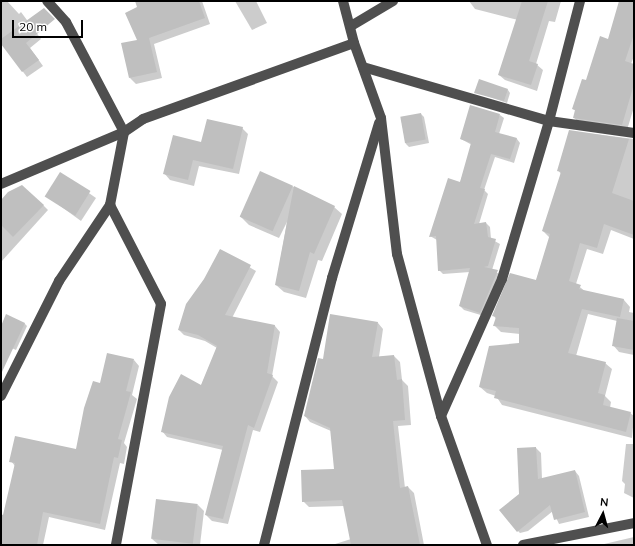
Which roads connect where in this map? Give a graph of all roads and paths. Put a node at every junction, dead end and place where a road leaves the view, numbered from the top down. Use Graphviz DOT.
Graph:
graph roads {
  1 [pos="47,1"];
  2 [pos="343,1"];
  3 [pos="393,1"];
  4 [pos="580,1"];
  5 [pos="351,26"];
  6 [pos="354,44"];
  7 [pos="363,67"];
  8 [pos="380,118"];
  9 [pos="549,121"];
  10 [pos="124,132"];
  11 [pos="634,133"];
  12 [pos="1,184"];
  13 [pos="110,205"];
  14 [pos="1,396"];
  15 [pos="441,416"];
  16 [pos="634,523"];
  17 [pos="116,545"];
  18 [pos="264,545"];
  19 [pos="487,545"];
  20 [pos="523,545"];
  1 -- 10 [label="street"];
  2 -- 5 [label="street"];
  3 -- 5 [label="street"];
  4 -- 9 [label="street"];
  5 -- 6 [label="street"];
  6 -- 7 [label="street"];
  6 -- 10 [label="street"];
  7 -- 8 [label="street"];
  7 -- 9 [label="street"];
  8 -- 15 [label="street"];
  8 -- 18 [label="street"];
  9 -- 11 [label="street"];
  9 -- 15 [label="street"];
  10 -- 12 [label="street"];
  10 -- 13 [label="street"];
  13 -- 14 [label="street"];
  13 -- 17 [label="street"];
  15 -- 19 [label="street"];
  16 -- 20 [label="street"];
}
